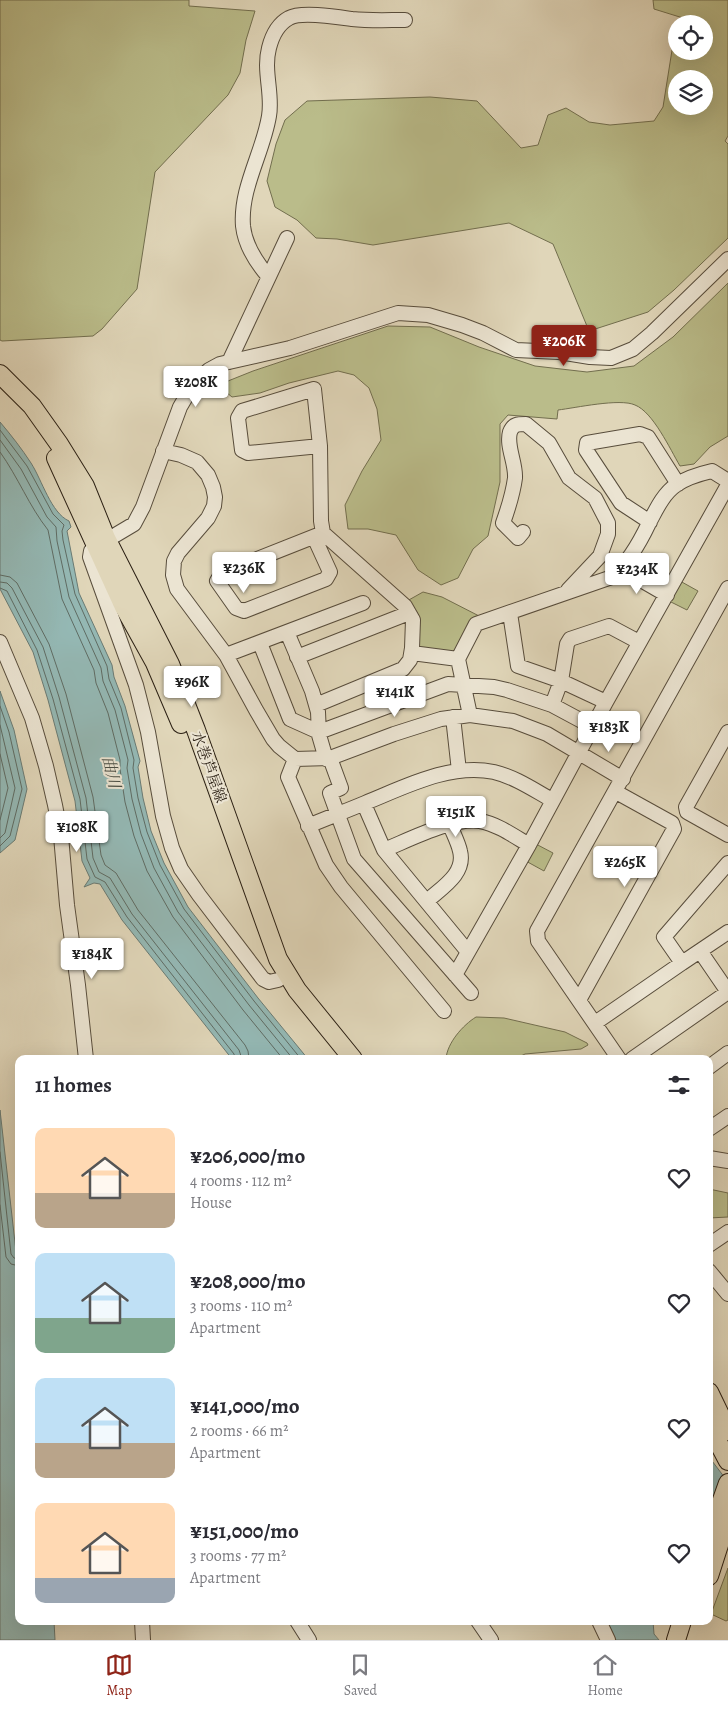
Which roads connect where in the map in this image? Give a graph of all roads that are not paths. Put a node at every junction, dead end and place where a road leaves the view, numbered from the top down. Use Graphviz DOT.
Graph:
graph roads {
  1 [pos="406,20"];
  2 [pos="287,238"];
  3 [pos="728,259"];
  4 [pos="268,276"];
  5 [pos="229,362"];
  6 [pos="0,374"];
  7 [pos="0,388"];
  8 [pos="320,446"];
  9 [pos="163,450"];
  10 [pos="728,481"];
  11 [pos="678,484"];
  12 [pos="728,485"];
  13 [pos="650,522"];
  14 [pos="523,532"];
  15 [pos="319,535"];
  16 [pos="102,543"];
  17 [pos="622,569"];
  18 [pos="727,591"];
  19 [pos="565,592"];
  20 [pos="667,595"];
  21 [pos="363,603"];
  22 [pos="409,613"];
  23 [pos="510,613"];
  24 [pos="287,632"];
  25 [pos="0,642"];
  26 [pos="260,642"];
  27 [pos="639,642"];
  28 [pos="412,653"];
  29 [pos="226,655"];
  30 [pos="297,657"];
  31 [pos="458,659"];
  32 [pos="562,680"];
  33 [pos="464,686"];
  34 [pos="606,702"];
  35 [pos="552,704"];
  36 [pos="316,705"];
  37 [pos="470,715"];
  38 [pos="453,717"];
  39 [pos="593,727"];
  40 [pos="319,732"];
  41 [pos="728,732"];
  42 [pos="580,752"];
  43 [pos="295,759"];
  44 [pos="328,759"];
  45 [pos="459,771"];
  46 [pos="623,779"];
  47 [pos="616,792"];
  48 [pos="552,800"];
  49 [pos="364,804"];
  50 [pos="337,814"];
  51 [pos="450,825"];
  52 [pos="308,826"];
  53 [pos="728,835"];
  54 [pos="529,845"];
  55 [pos="384,850"];
  56 [pos="728,863"];
  57 [pos="427,901"];
  58 [pos="728,932"];
  59 [pos="700,951"];
  60 [pos="468,952"];
  61 [pos="682,963"];
  62 [pos="455,975"];
  63 [pos="278,980"];
  64 [pos="728,992"];
  65 [pos="471,993"];
  66 [pos="578,1000"];
  67 [pos="444,1011"];
  68 [pos="595,1023"];
  69 [pos="728,1053"];
  70 [pos="86,1055"];
  71 [pos="335,1055"];
  72 [pos="350,1055"];
  73 [pos="616,1055"];
  74 [pos="638,1055"];
  75 [pos="713,1064"];
  76 [pos="728,1116"];
  77 [pos="713,1126"];
  78 [pos="713,1159"];
  79 [pos="728,1161"];
  80 [pos="728,1232"];
  81 [pos="713,1242"];
  82 [pos="713,1276"];
  83 [pos="728,1294"];
  84 [pos="713,1400"];
  85 [pos="728,1431"];
  86 [pos="713,1433"];
  87 [pos="728,1461"];
  88 [pos="728,1483"];
  89 [pos="723,1519"];
  90 [pos="713,1533"];
  91 [pos="713,1560"];
  92 [pos="142,1625"];
  93 [pos="300,1625"];
  94 [pos="481,1625"];
  95 [pos="601,1625"];
  96 [pos="681,1625"];
  97 [pos="694,1625"];
  98 [pos="143,1640"];
  99 [pos="309,1640"];
  100 [pos="490,1640"];
  101 [pos="608,1640"];
  102 [pos="676,1640"];
  103 [pos="689,1640"];
  1 -- 4 [label="street"];
  2 -- 4 [label="street"];
  3 -- 5 [label="street"];
  4 -- 5 [label="street"];
  5 -- 9 [label="street"];
  6 -- 16 [label="main road, 水巻芦屋線"];
  7 -- 16 [label="main road, 水巻芦屋線"];
  8 -- 8 [label="street"];
  8 -- 15 [label="street"];
  9 -- 16 [label="street"];
  9 -- 29 [label="street"];
  10 -- 11 [label="street"];
  11 -- 13 [label="street"];
  11 -- 13 [label="street"];
  12 -- 20 [label="street"];
  13 -- 17 [label="street"];
  14 -- 19 [label="street"];
  15 -- 15 [label="street"];
  15 -- 22 [label="street"];
  16 -- 63 [label="main road, 水巻芦屋線"];
  16 -- 63 [label="street"];
  16 -- 72 [label="main road, 水巻芦屋線"];
  17 -- 19 [label="street"];
  17 -- 20 [label="street"];
  18 -- 46 [label="street"];
  19 -- 23 [label="street"];
  20 -- 27 [label="street"];
  21 -- 24 [label="street"];
  22 -- 28 [label="street"];
  22 -- 30 [label="street"];
  23 -- 31 [label="street"];
  23 -- 32 [label="street"];
  24 -- 26 [label="street"];
  24 -- 30 [label="street"];
  25 -- 70 [label="street"];
  26 -- 29 [label="street"];
  26 -- 40 [label="street"];
  27 -- 32 [label="street"];
  27 -- 34 [label="street"];
  28 -- 31 [label="street"];
  28 -- 36 [label="street"];
  29 -- 43 [label="street"];
  30 -- 36 [label="street"];
  31 -- 33 [label="street"];
  32 -- 34 [label="street"];
  32 -- 35 [label="street"];
  33 -- 35 [label="street"];
  33 -- 37 [label="street"];
  33 -- 40 [label="street"];
  34 -- 39 [label="street"];
  35 -- 39 [label="street"];
  36 -- 40 [label="street"];
  37 -- 38 [label="street"];
  37 -- 42 [label="street"];
  38 -- 44 [label="street"];
  38 -- 45 [label="street"];
  39 -- 42 [label="street"];
  40 -- 44 [label="street"];
  41 -- 53 [label="street"];
  42 -- 46 [label="street"];
  42 -- 48 [label="street"];
  43 -- 44 [label="street"];
  43 -- 52 [label="street"];
  44 -- 50 [label="street"];
  45 -- 48 [label="street"];
  45 -- 49 [label="street"];
  46 -- 47 [label="street"];
  47 -- 66 [label="street"];
  47 -- 66 [label="street"];
  48 -- 54 [label="street"];
  49 -- 50 [label="street"];
  49 -- 55 [label="street"];
  50 -- 52 [label="street"];
  50 -- 62 [label="street"];
  51 -- 54 [label="street"];
  51 -- 55 [label="street"];
  51 -- 57 [label="street"];
  52 -- 67 [label="street"];
  54 -- 60 [label="street"];
  55 -- 57 [label="street"];
  56 -- 61 [label="street"];
  57 -- 60 [label="street"];
  58 -- 59 [label="street"];
  59 -- 61 [label="street"];
  59 -- 64 [label="street"];
  60 -- 62 [label="street"];
  61 -- 68 [label="street"];
  62 -- 65 [label="street"];
  63 -- 71 [label="main road, 水巻芦屋線"];
  64 -- 74 [label="street"];
  66 -- 68 [label="street"];
  68 -- 73 [label="street"];
  69 -- 75 [label="street"];
  76 -- 77 [label="street"];
  78 -- 79 [label="street"];
  80 -- 81 [label="street"];
  82 -- 83 [label="street"];
  84 -- 85 [label="main road"];
  86 -- 87 [label="main road"];
  88 -- 89 [label="main road"];
  89 -- 90 [label="main road"];
  89 -- 91 [label="main road"];
  92 -- 98 [label="street"];
  93 -- 99 [label="street"];
  94 -- 100 [label="street"];
  95 -- 101 [label="street"];
  96 -- 102 [label="main road"];
  97 -- 103 [label="main road"];
}
